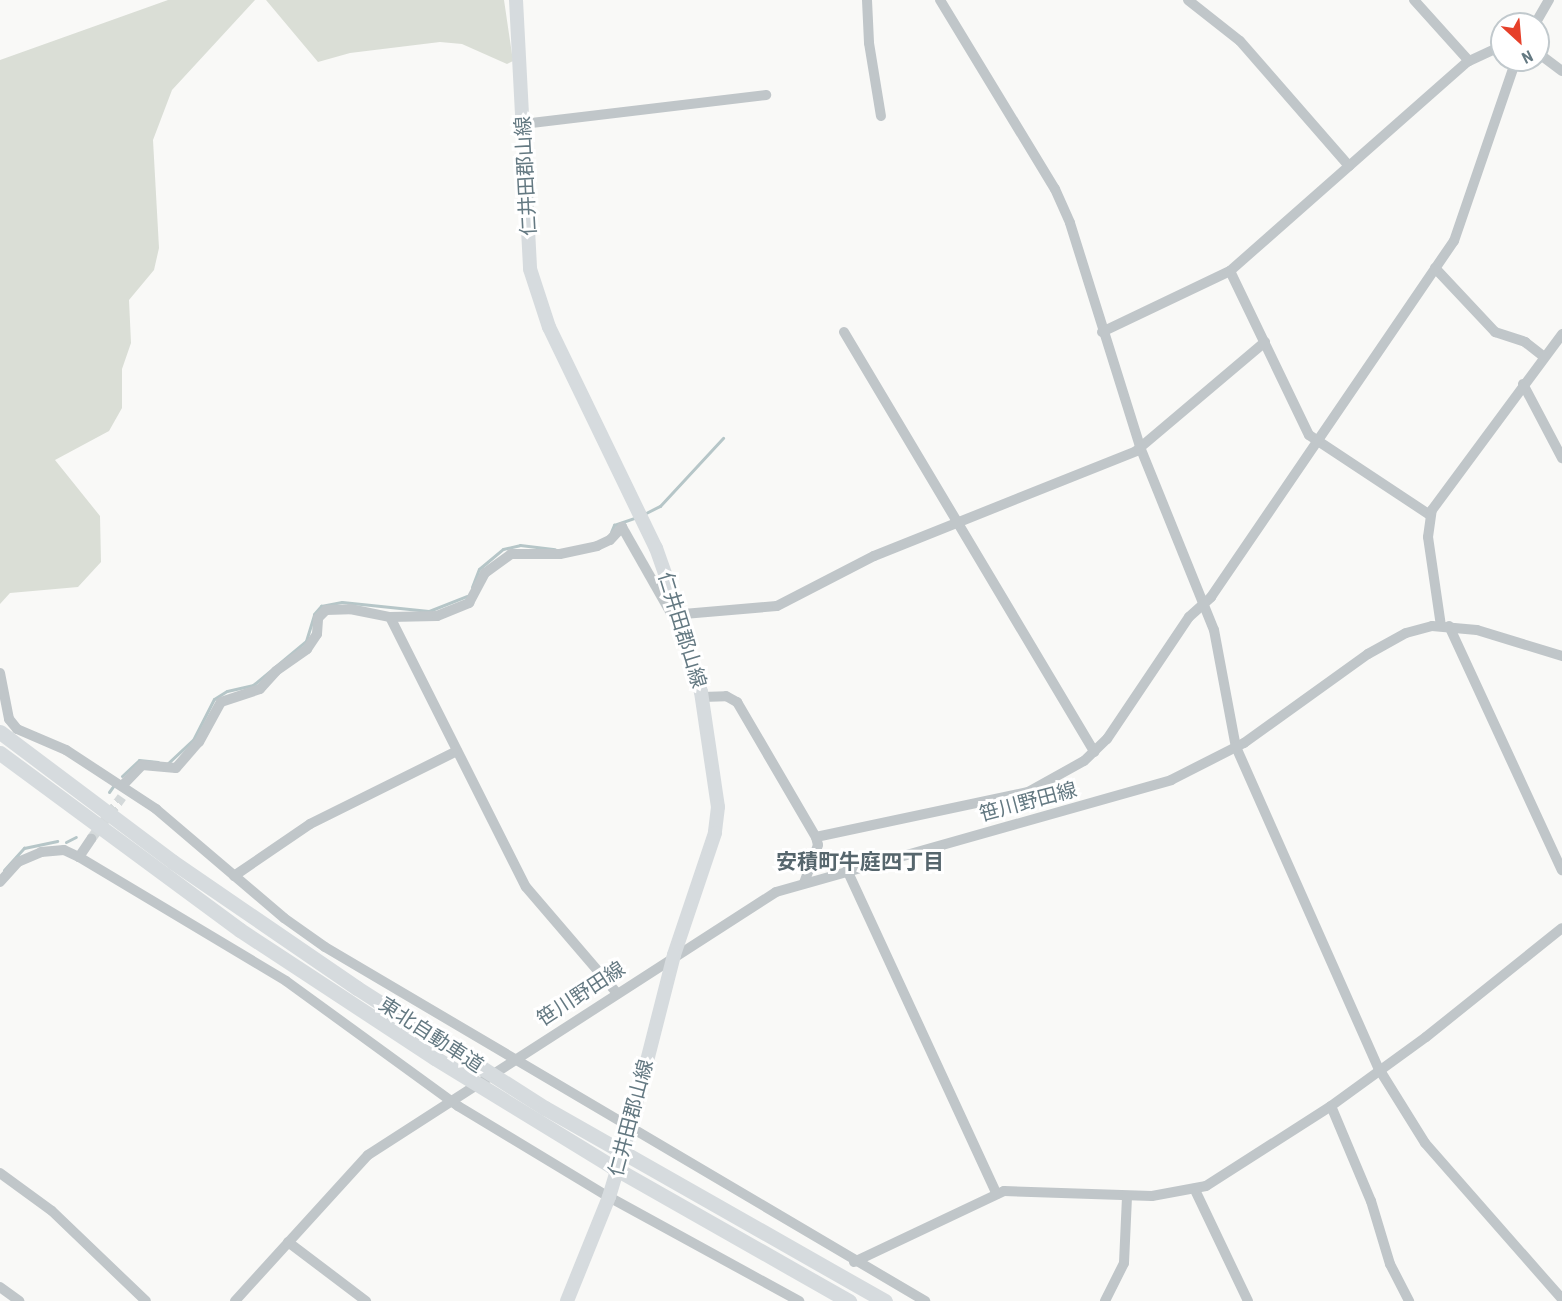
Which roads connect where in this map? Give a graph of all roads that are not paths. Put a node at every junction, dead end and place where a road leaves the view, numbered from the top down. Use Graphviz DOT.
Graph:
graph roads {
  1 [pos="516,0"];
  2 [pos="867,0"];
  3 [pos="940,0"];
  4 [pos="1188,0"];
  5 [pos="1414,0"];
  6 [pos="1490,51"];
  7 [pos="1469,61"];
  8 [pos="1512,72"];
  9 [pos="766,95"];
  10 [pos="881,116"];
  11 [pos="523,124"];
  12 [pos="1349,166"];
  13 [pos="1435,268"];
  14 [pos="1230,272"];
  15 [pos="844,332"];
  16 [pos="1102,332"];
  17 [pos="1562,333"];
  18 [pos="1264,342"];
  19 [pos="1544,357"];
  20 [pos="1523,384"];
  21 [pos="1315,440"];
  22 [pos="1140,447"];
  23 [pos="1562,458"];
  24 [pos="1430,515"];
  25 [pos="960,524"];
  26 [pos="1203,603"];
  27 [pos="390,616"];
  28 [pos="680,616"];
  29 [pos="1445,626"];
  30 [pos="1562,656"];
  31 [pos="0,673"];
  32 [pos="702,697"];
  33 [pos="0,732"];
  34 [pos="1236,747"];
  35 [pos="457,751"];
  36 [pos="1094,752"];
  37 [pos="0,753"];
  38 [pos="124,792"];
  39 [pos="816,837"];
  40 [pos="91,839"];
  41 [pos="79,857"];
  42 [pos="847,870"];
  43 [pos="1562,870"];
  44 [pos="234,876"];
  45 [pos="0,882"];
  46 [pos="804,883"];
  47 [pos="1562,928"];
  48 [pos="674,955"];
  49 [pos="616,992"];
  50 [pos="512,1059"];
  51 [pos="1379,1070"];
  52 [pos="454,1097"];
  53 [pos="1331,1106"];
  54 [pos="629,1131"];
  55 [pos="0,1173"];
  56 [pos="1194,1190"];
  57 [pos="610,1192"];
  58 [pos="997,1194"];
  59 [pos="1127,1196"];
  60 [pos="288,1242"];
  61 [pos="854,1262"];
  62 [pos="0,1287"];
  63 [pos="1562,1299"];
  64 [pos="20,1301"];
  65 [pos="146,1301"];
  66 [pos="235,1301"];
  67 [pos="366,1301"];
  68 [pos="567,1301"];
  69 [pos="799,1301"];
  70 [pos="849,1301"];
  71 [pos="885,1301"];
  72 [pos="925,1301"];
  73 [pos="1105,1301"];
  74 [pos="1248,1301"];
  75 [pos="1409,1301"];
  1 -- 11 [label="main road, 仁井田郡山線"];
  2 -- 10 [label="street"];
  3 -- 16 [label="street"];
  4 -- 12 [label="street"];
  5 -- 7 [label="street"];
  6 -- 7 [label="street"];
  7 -- 12 [label="street"];
  8 -- 13 [label="street"];
  9 -- 11 [label="street"];
  11 -- 28 [label="main road, 仁井田郡山線"];
  12 -- 14 [label="street"];
  13 -- 19 [label="street"];
  13 -- 21 [label="street"];
  14 -- 16 [label="street"];
  14 -- 18 [label="street"];
  15 -- 25 [label="street"];
  16 -- 22 [label="street"];
  17 -- 19 [label="street"];
  18 -- 21 [label="street"];
  18 -- 22 [label="street"];
  19 -- 20 [label="street"];
  20 -- 23 [label="street"];
  20 -- 24 [label="street"];
  21 -- 24 [label="street"];
  21 -- 26 [label="street"];
  22 -- 25 [label="street"];
  22 -- 26 [label="street"];
  24 -- 29 [label="street"];
  25 -- 28 [label="street"];
  25 -- 36 [label="street"];
  26 -- 34 [label="street"];
  26 -- 36 [label="street"];
  27 -- 28 [label="street"];
  27 -- 35 [label="street"];
  27 -- 38 [label="street"];
  28 -- 32 [label="main road, 仁井田郡山線"];
  29 -- 30 [label="street, 笹川野田線"];
  29 -- 34 [label="street, 笹川野田線"];
  29 -- 43 [label="street"];
  31 -- 38 [label="street"];
  32 -- 39 [label="street"];
  32 -- 48 [label="main road, 仁井田郡山線"];
  33 -- 71 [label="highway, 東北自動車道"];
  34 -- 42 [label="street, 笹川野田線"];
  34 -- 51 [label="street"];
  35 -- 44 [label="street"];
  35 -- 49 [label="street"];
  36 -- 39 [label="street"];
  37 -- 70 [label="highway, 東北自動車道"];
  38 -- 44 [label="street"];
  39 -- 46 [label="street"];
  40 -- 41 [label="street"];
  41 -- 45 [label="street"];
  41 -- 52 [label="street"];
  42 -- 46 [label="street, 笹川野田線"];
  42 -- 58 [label="street"];
  44 -- 50 [label="street"];
  46 -- 48 [label="street, 笹川野田線"];
  47 -- 51 [label="street"];
  48 -- 49 [label="street, 笹川野田線"];
  48 -- 54 [label="main road, 仁井田郡山線"];
  49 -- 50 [label="street, 笹川野田線"];
  50 -- 52 [label="street, 笹川野田線"];
  50 -- 54 [label="street"];
  51 -- 53 [label="street"];
  51 -- 63 [label="street"];
  52 -- 57 [label="street"];
  52 -- 60 [label="street, 笹川野田線"];
  53 -- 56 [label="street"];
  53 -- 75 [label="street"];
  54 -- 57 [label="main road, 仁井田郡山線"];
  54 -- 61 [label="street"];
  55 -- 65 [label="street"];
  56 -- 59 [label="street"];
  56 -- 74 [label="street"];
  57 -- 68 [label="main road, 仁井田郡山線"];
  57 -- 69 [label="street"];
  58 -- 59 [label="street"];
  58 -- 61 [label="street"];
  59 -- 73 [label="street"];
  60 -- 66 [label="street, 笹川野田線"];
  60 -- 67 [label="street"];
  61 -- 72 [label="street"];
  62 -- 64 [label="street"];
}
